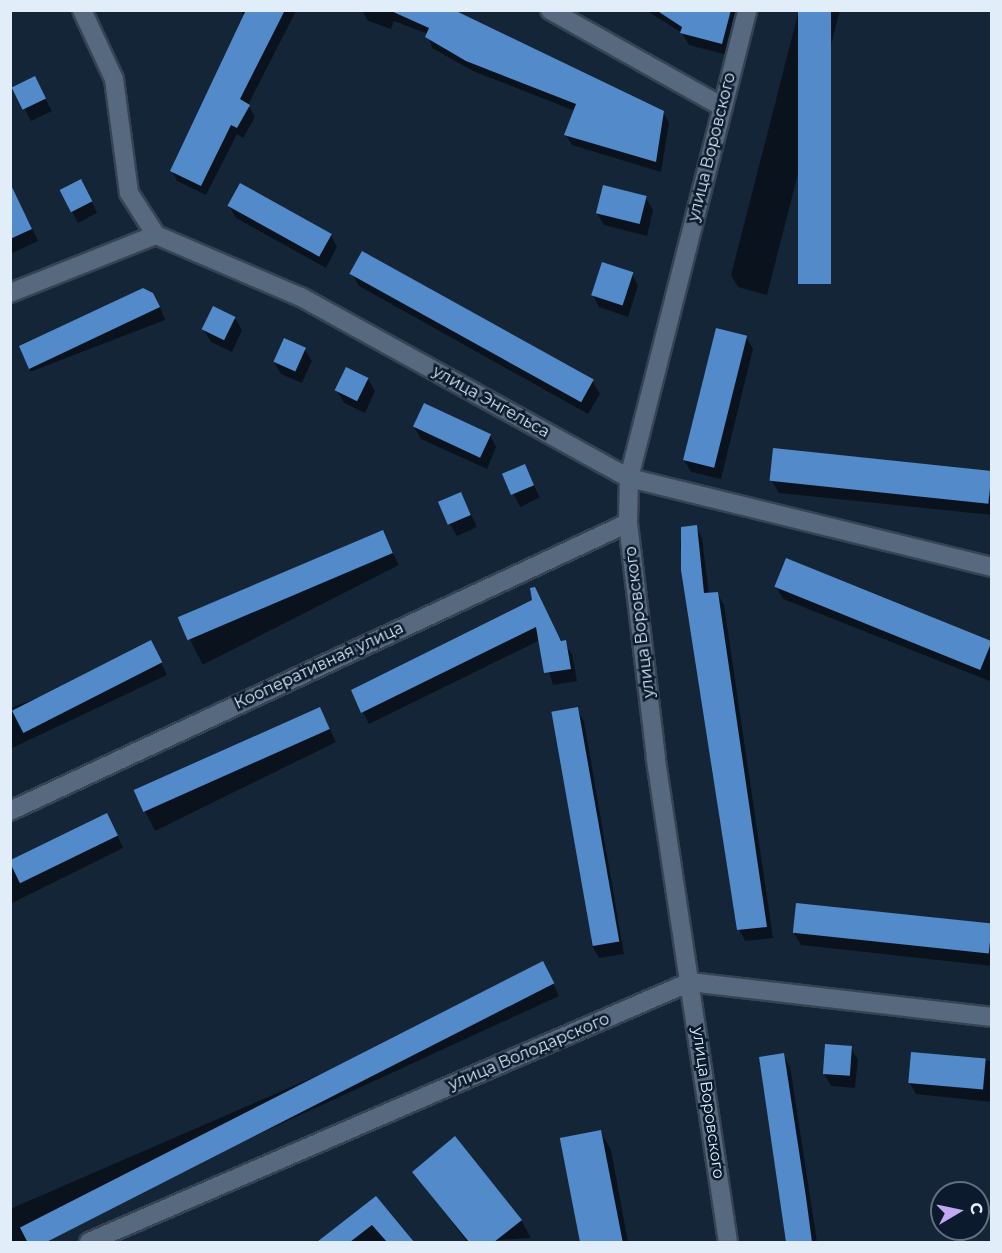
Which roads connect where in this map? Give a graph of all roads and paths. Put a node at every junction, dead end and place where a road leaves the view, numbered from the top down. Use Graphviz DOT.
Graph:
graph roads {
  1 [pos="82,10"];
  2 [pos="550,10"];
  3 [pos="747,10"];
  4 [pos="721,106"];
  5 [pos="156,235"];
  6 [pos="10,293"];
  7 [pos="629,478"];
  8 [pos="628,523"];
  9 [pos="992,567"];
  10 [pos="10,811"];
  11 [pos="690,982"];
  12 [pos="992,1017"];
  13 [pos="89,1242"];
  14 [pos="729,1242"];
  1 -- 5 [label="street"];
  2 -- 4 [label="street"];
  3 -- 4 [label="street, улица Воровского"];
  4 -- 7 [label="street, улица Воровского"];
  5 -- 6 [label="street"];
  5 -- 7 [label="street, улица Энгельса"];
  7 -- 8 [label="street, улица Воровского"];
  7 -- 9 [label="street, улица Энгельса"];
  8 -- 10 [label="street, Кооперативная улица"];
  8 -- 11 [label="street, улица Воровского"];
  11 -- 12 [label="street"];
  11 -- 13 [label="street, улица Володарского"];
  11 -- 14 [label="street, улица Воровского"];
}
